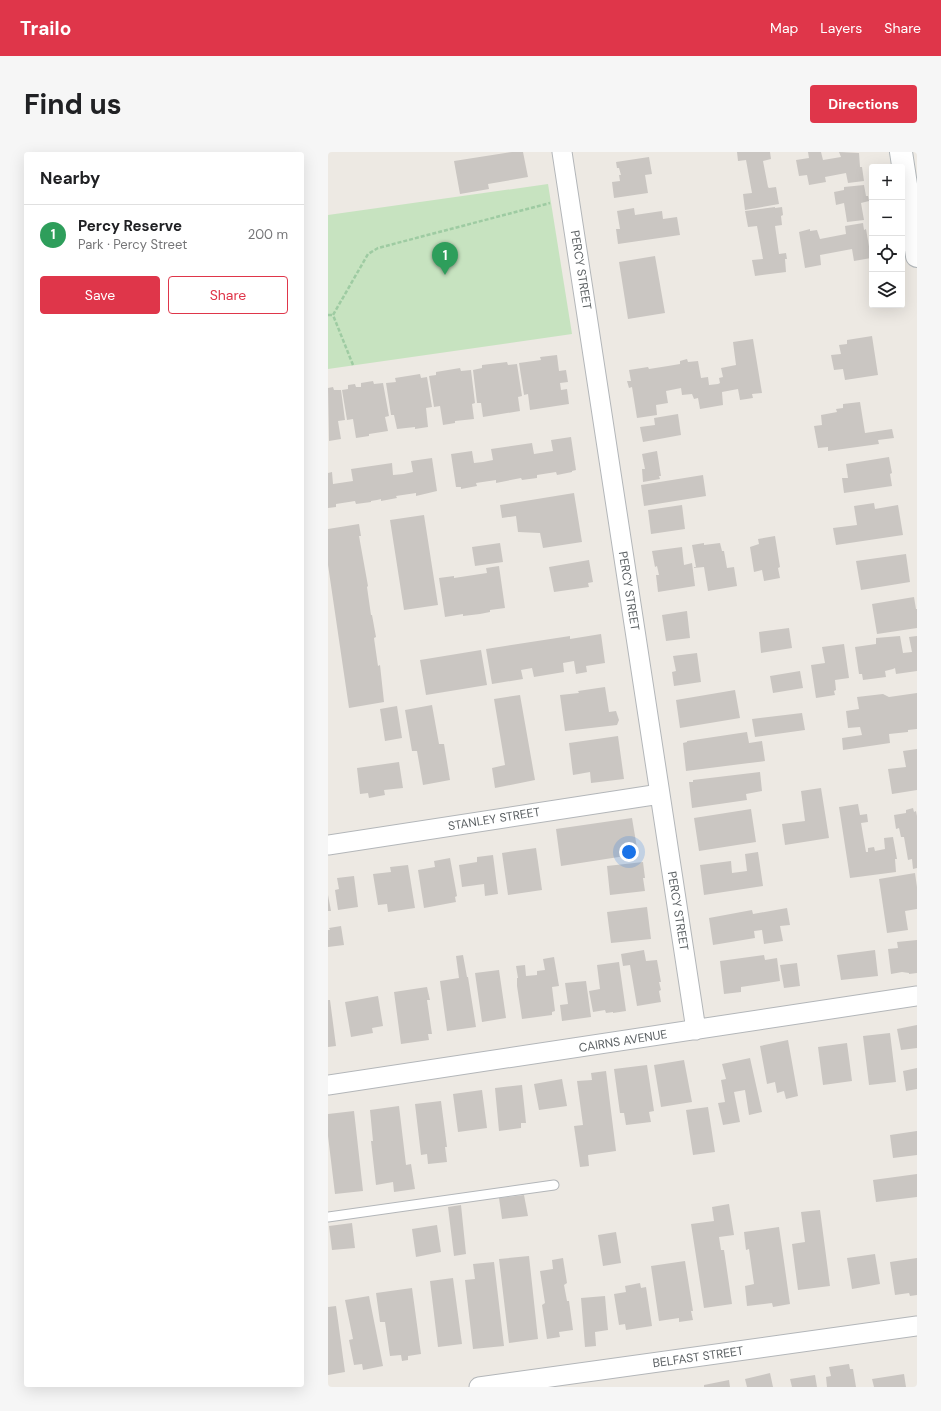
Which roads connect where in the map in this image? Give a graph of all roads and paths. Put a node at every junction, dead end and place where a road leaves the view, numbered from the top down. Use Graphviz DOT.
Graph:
graph roads {
  1 [pos="562,152"];
  2 [pos="901,152"];
  3 [pos="912,194"];
  4 [pos="570,198"];
  5 [pos="917,256"];
  6 [pos="328,315"];
  7 [pos="333,315"];
  8 [pos="353,365"];
  9 [pos="660,794"];
  10 [pos="328,844"];
  11 [pos="917,996"];
  12 [pos="696,1030"];
  13 [pos="328,1085"];
  14 [pos="554,1185"];
  15 [pos="328,1217"];
  16 [pos="917,1326"];
  17 [pos="479,1387"];
  1 -- 4 [label="street, PERCY STREET"];
  2 -- 3 [label="main road"];
  3 -- 5 [label="main road"];
  4 -- 7 [label="path"];
  4 -- 9 [label="street, PERCY STREET"];
  6 -- 7 [label="path"];
  7 -- 8 [label="path"];
  9 -- 10 [label="street, STANLEY STREET"];
  9 -- 12 [label="street, PERCY STREET"];
  11 -- 12 [label="street, CAIRNS AVENUE"];
  12 -- 13 [label="street, CAIRNS AVENUE"];
  14 -- 15 [label="lane"];
  16 -- 17 [label="street, BELFAST STREET"];
}
